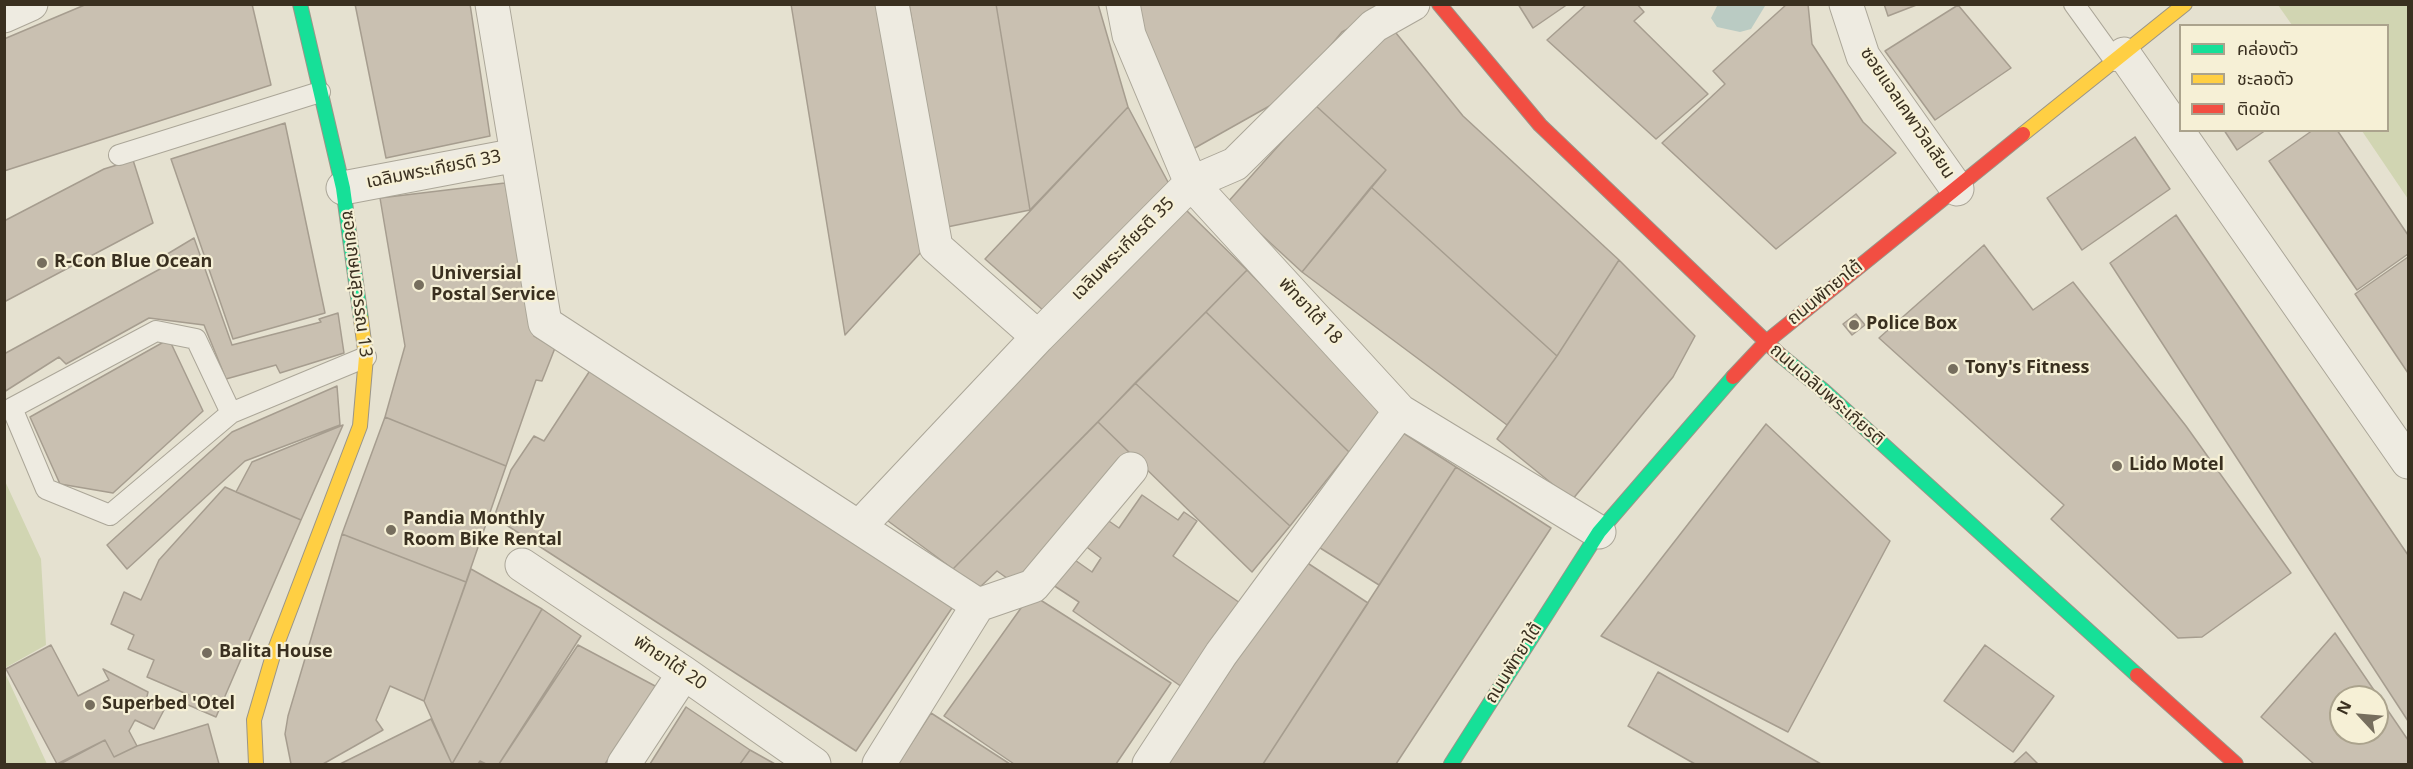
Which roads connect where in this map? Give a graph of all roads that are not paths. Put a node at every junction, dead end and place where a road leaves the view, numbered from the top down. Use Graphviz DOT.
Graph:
graph roads {
  1 [pos="31,4"];
  2 [pos="300,4"];
  3 [pos="492,4"];
  4 [pos="892,4"];
  5 [pos="1123,4"];
  6 [pos="1413,4"];
  7 [pos="1439,4"];
  8 [pos="1846,4"];
  9 [pos="2074,4"];
  10 [pos="2185,4"];
  11 [pos="4,16"];
  12 [pos="2119,57"];
  13 [pos="320,92"];
  14 [pos="119,155"];
  15 [pos="517,155"];
  16 [pos="1191,183"];
  17 [pos="343,188"];
  18 [pos="1957,189"];
  19 [pos="1038,337"];
  20 [pos="1765,343"];
  21 [pos="366,357"];
  22 [pos="1400,411"];
  23 [pos="231,413"];
  24 [pos="2409,462"];
  25 [pos="1131,469"];
  26 [pos="859,527"];
  27 [pos="1599,532"];
  28 [pos="522,565"];
  29 [pos="978,605"];
  30 [pos="684,673"];
  31 [pos="256,765"];
  32 [pos="624,765"];
  33 [pos="814,765"];
  34 [pos="879,765"];
  35 [pos="1149,765"];
  36 [pos="1451,765"];
  37 [pos="2236,765"];
  1 -- 11 [label="street"];
  2 -- 13 [label="main road, ซอยเกษมสุวรรณ 13"];
  3 -- 15 [label="street, เฉลิมพระเกียรติ 33"];
  4 -- 19 [label="street"];
  5 -- 16 [label="street, พัทยาใต้ 18"];
  6 -- 16 [label="street, เฉลิมพระเกียรติ 35"];
  7 -- 20 [label="main road, ถนนเฉลิมพระเกียรติ"];
  8 -- 18 [label="street, ซอยแอลเคพาวิลเลียน"];
  9 -- 12 [label="lane"];
  10 -- 12 [label="main road, ถนนพัทยาใต้"];
  12 -- 18 [label="main road, ถนนพัทยาใต้"];
  12 -- 24 [label="street"];
  13 -- 14 [label="lane"];
  13 -- 17 [label="main road, ซอยเกษมสุวรรณ 13"];
  15 -- 17 [label="street, เฉลิมพระเกียรติ 33"];
  15 -- 26 [label="street"];
  16 -- 19 [label="street, เฉลิมพระเกียรติ 35"];
  16 -- 22 [label="street, พัทยาใต้ 18"];
  17 -- 21 [label="main road, ซอยเกษมสุวรรณ 13"];
  18 -- 20 [label="main road, ถนนพัทยาใต้"];
  19 -- 26 [label="street, เฉลิมพระเกียรติ 35"];
  20 -- 27 [label="main road, ถนนพัทยาใต้"];
  20 -- 37 [label="main road, ถนนเฉลิมพระเกียรติ"];
  21 -- 23 [label="lane"];
  21 -- 31 [label="main road, ซอยเกษมสุวรรณ 13"];
  22 -- 27 [label="street, พัทยาใต้ 18"];
  22 -- 35 [label="street"];
  23 -- 23 [label="lane"];
  25 -- 29 [label="street"];
  26 -- 29 [label="street"];
  27 -- 36 [label="main road, ถนนพัทยาใต้"];
  28 -- 30 [label="street, พัทยาใต้ 20"];
  29 -- 34 [label="street"];
  30 -- 32 [label="street"];
  30 -- 33 [label="street, พัทยาใต้ 20"];
}
